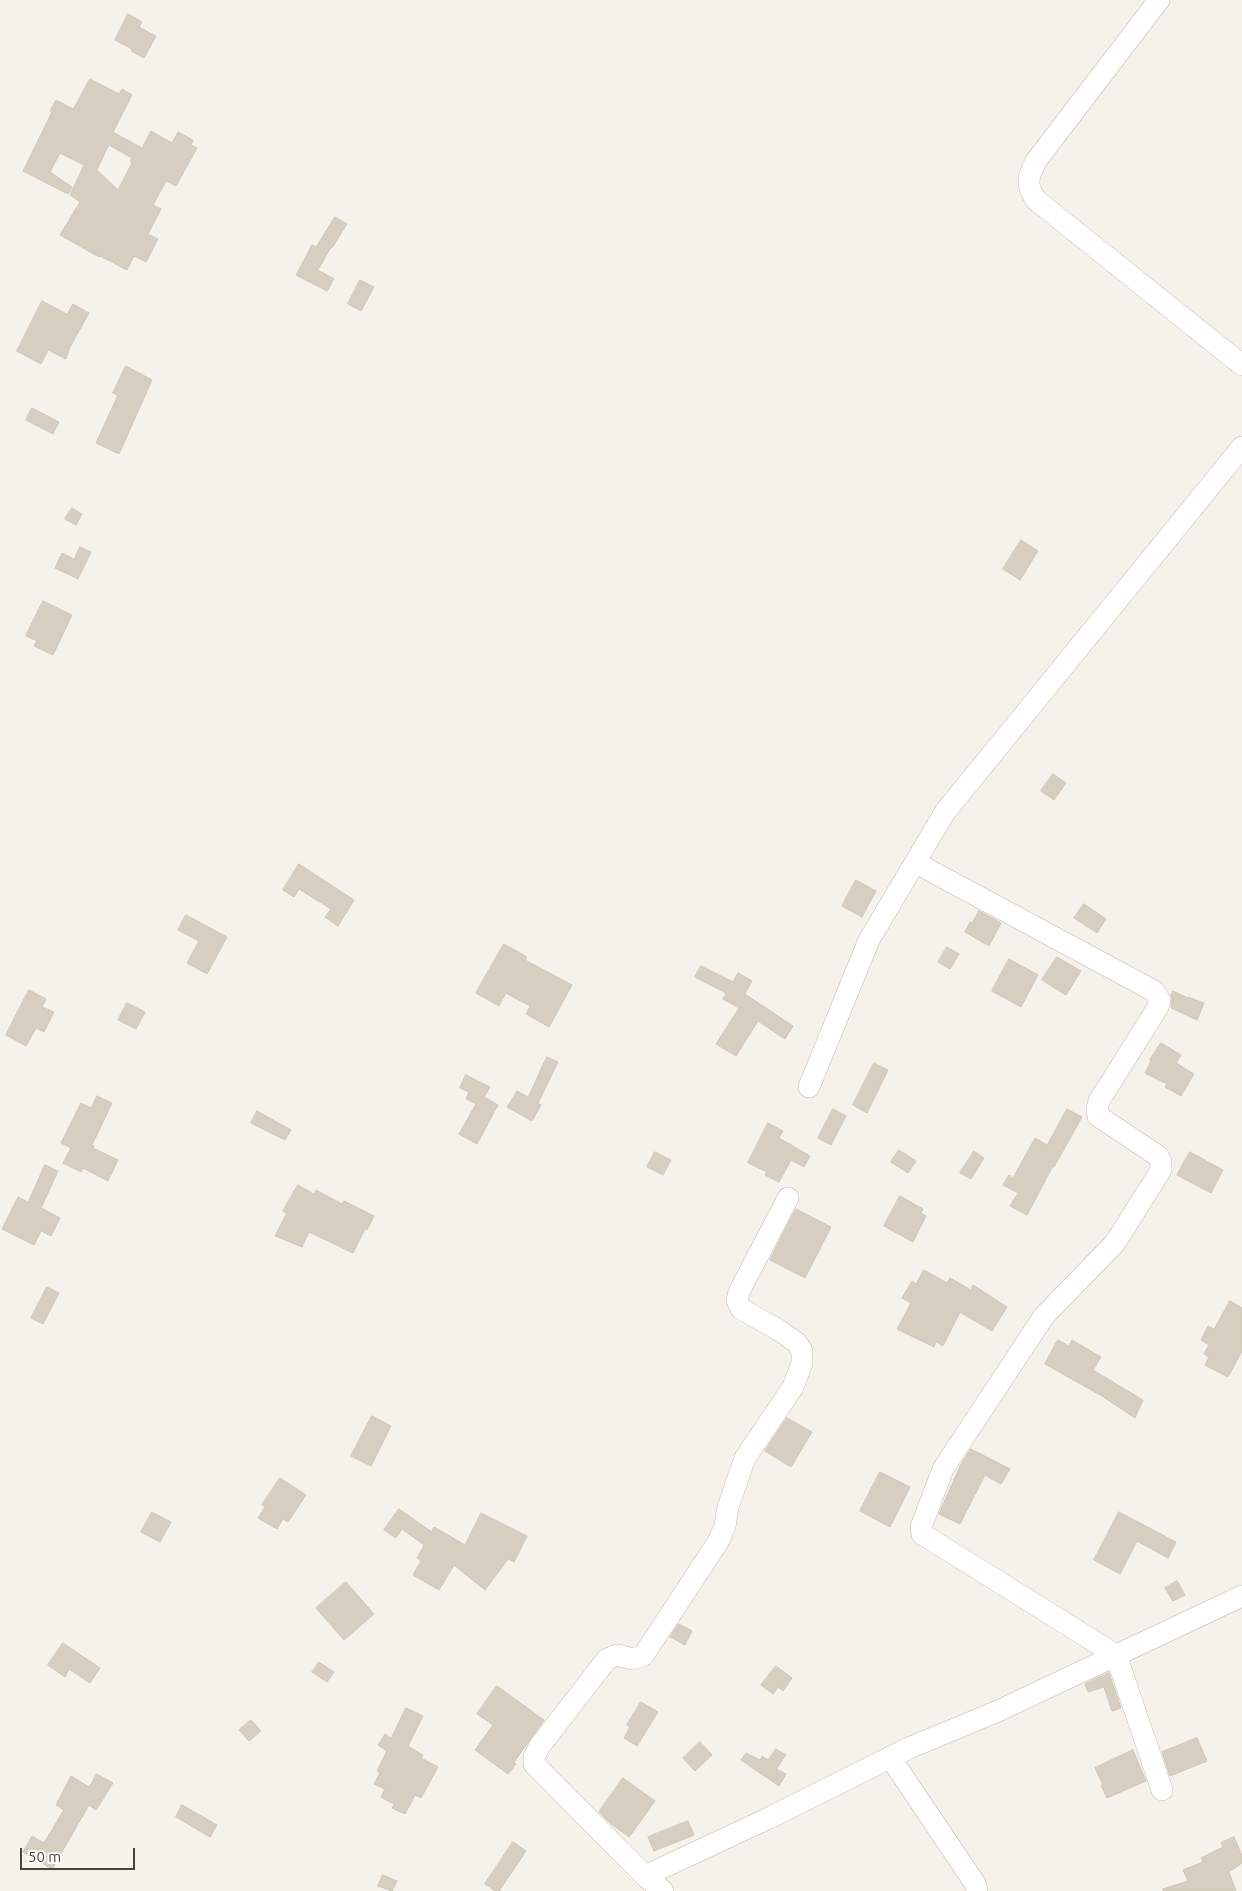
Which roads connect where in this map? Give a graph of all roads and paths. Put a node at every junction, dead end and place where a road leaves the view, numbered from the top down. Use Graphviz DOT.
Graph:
graph roads {
  1 [pos="1159,0"];
  2 [pos="1242,365"];
  3 [pos="1242,447"];
  4 [pos="916,863"];
  5 [pos="808,1087"];
  6 [pos="788,1198"];
  7 [pos="1242,1596"];
  8 [pos="1116,1655"];
  9 [pos="890,1758"];
  10 [pos="1162,1790"];
  11 [pos="645,1876"];
  12 [pos="663,1891"];
  13 [pos="977,1891"];
  1 -- 2 [label="street"];
  3 -- 4 [label="street"];
  4 -- 5 [label="street"];
  4 -- 8 [label="street"];
  6 -- 11 [label="street"];
  7 -- 8 [label="street"];
  8 -- 9 [label="street"];
  8 -- 10 [label="street"];
  9 -- 11 [label="street"];
  9 -- 13 [label="street"];
  11 -- 12 [label="street"];
}
